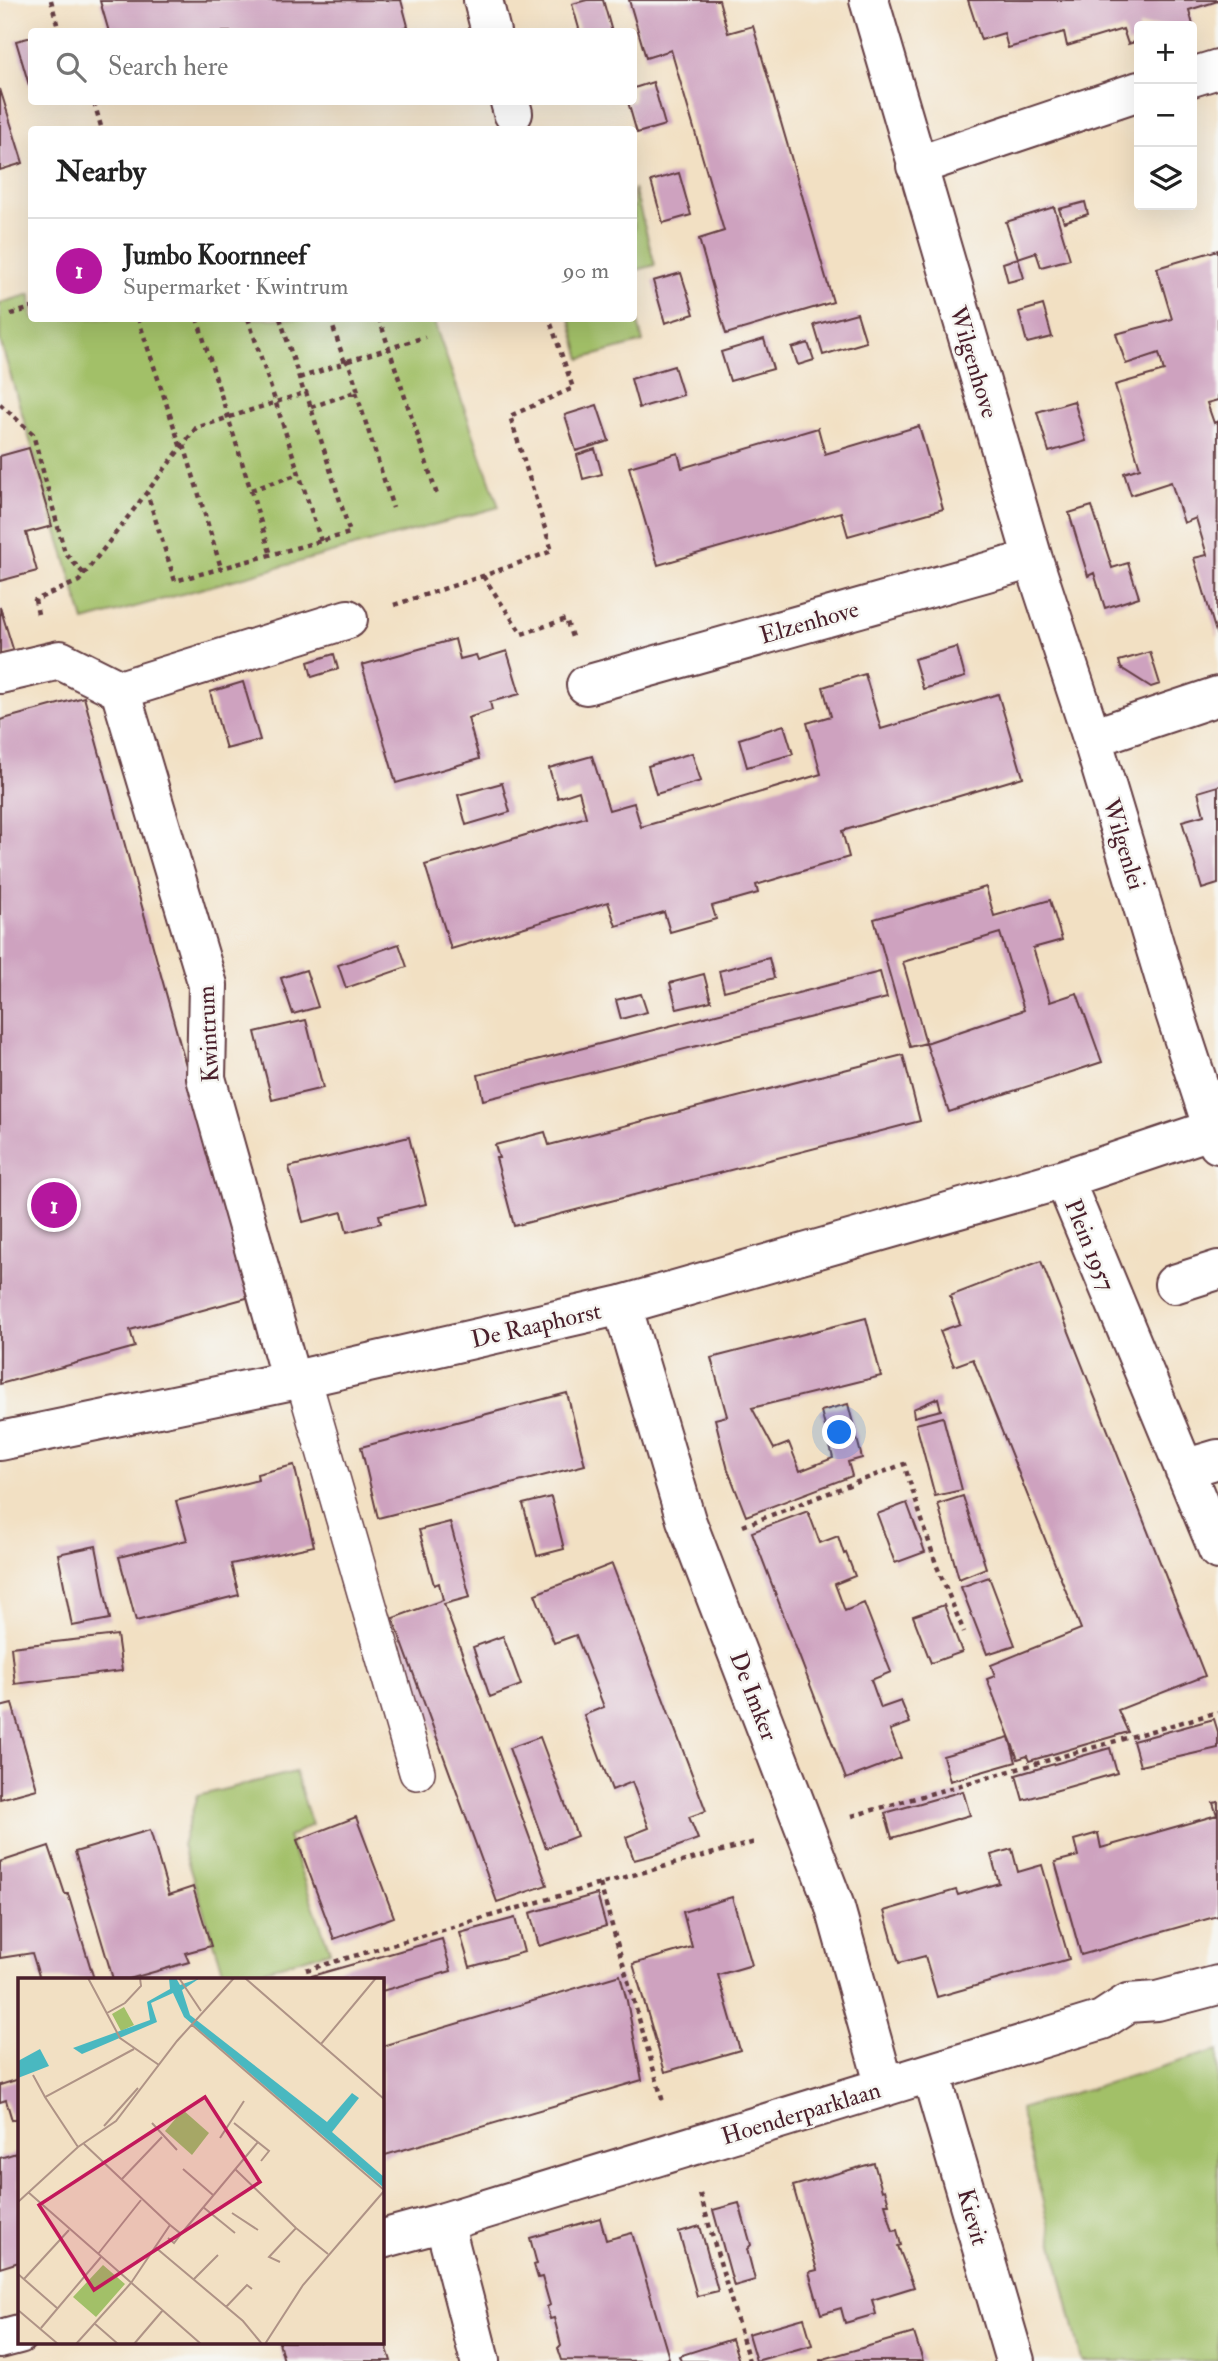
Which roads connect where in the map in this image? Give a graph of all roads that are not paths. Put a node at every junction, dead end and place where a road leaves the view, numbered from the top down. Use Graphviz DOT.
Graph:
graph roads {
  1 [pos="483,0"];
  2 [pos="869,0"];
  3 [pos="490,28"];
  4 [pos="1218,69"];
  5 [pos="1197,75"];
  6 [pos="1134,93"];
  7 [pos="916,166"];
  8 [pos="1033,559"];
  9 [pos="348,620"];
  10 [pos="0,674"];
  11 [pos="586,685"];
  12 [pos="120,690"];
  13 [pos="1218,696"];
  14 [pos="1092,738"];
  15 [pos="1215,1137"];
  16 [pos="1064,1179"];
  17 [pos="1218,1270"];
  18 [pos="1174,1284"];
  19 [pos="622,1305"];
  20 [pos="297,1379"];
  21 [pos="0,1441"];
  22 [pos="1201,1464"];
  23 [pos="1218,1550"];
  24 [pos="417,1772"];
  25 [pos="1218,1985"];
  26 [pos="931,2074"];
  27 [pos="885,2087"];
  28 [pos="444,2222"];
  29 [pos="383,2239"];
  30 [pos="18,2334"];
  31 [pos="0,2339"];
  32 [pos="480,2361"];
  33 [pos="1015,2361"];
  1 -- 3 [label="street"];
  2 -- 7 [label="street, Wilgenhove"];
  4 -- 5 [label="street"];
  6 -- 7 [label="street"];
  7 -- 8 [label="street, Wilgenhove"];
  8 -- 11 [label="street, Elzenhove"];
  8 -- 14 [label="street, Wilgenlei"];
  9 -- 12 [label="street"];
  10 -- 12 [label="street"];
  12 -- 20 [label="street, Kwintrum"];
  13 -- 14 [label="street"];
  14 -- 15 [label="street, Wilgenlei"];
  15 -- 16 [label="street, Plein 1957"];
  16 -- 19 [label="street, De Raaphorst"];
  16 -- 22 [label="street, Plein 1957"];
  17 -- 18 [label="street"];
  19 -- 20 [label="street, De Raaphorst"];
  19 -- 27 [label="street, De Imker"];
  20 -- 21 [label="street, De Raaphorst"];
  20 -- 24 [label="lane"];
  22 -- 23 [label="street, Plein 1957"];
  25 -- 26 [label="street, Hoenderparklaan"];
  26 -- 27 [label="street, Hoenderparklaan"];
  26 -- 33 [label="street, Kievit"];
  27 -- 28 [label="street, Hoenderparklaan"];
  28 -- 29 [label="street, Hoenderparklaan"];
  28 -- 32 [label="street"];
  30 -- 31 [label="street"];
}
